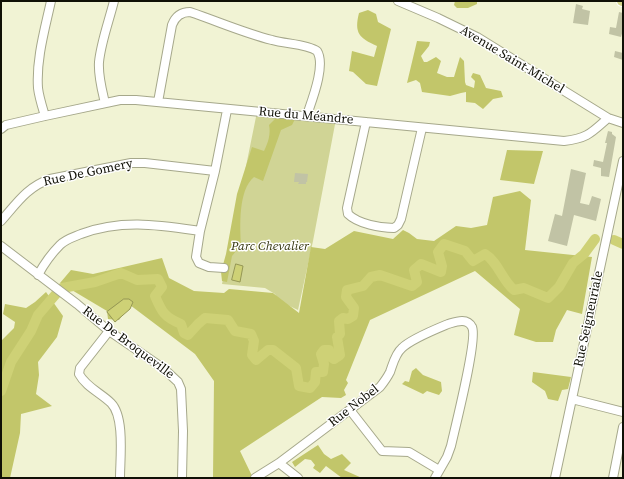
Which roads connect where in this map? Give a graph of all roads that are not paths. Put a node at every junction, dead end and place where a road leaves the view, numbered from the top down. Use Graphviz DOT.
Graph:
graph roads {
  1 [pos="51,1"];
  2 [pos="114,1"];
  3 [pos="398,1"];
  4 [pos="158,102"];
  5 [pos="105,103"];
  6 [pos="227,110"];
  7 [pos="307,115"];
  8 [pos="45,116"];
  9 [pos="608,118"];
  10 [pos="366,122"];
  11 [pos="623,123"];
  12 [pos="422,128"];
  13 [pos="1,130"];
  14 [pos="623,161"];
  15 [pos="215,171"];
  16 [pos="1,221"];
  17 [pos="200,231"];
  18 [pos="1,246"];
  19 [pos="224,268"];
  20 [pos="38,275"];
  21 [pos="109,331"];
  22 [pos="572,399"];
  23 [pos="350,410"];
  24 [pos="623,412"];
  25 [pos="623,428"];
  26 [pos="279,463"];
  27 [pos="439,470"];
  28 [pos="120,478"];
  29 [pos="182,478"];
  30 [pos="256,478"];
  31 [pos="298,478"];
  32 [pos="435,478"];
  33 [pos="555,478"];
  34 [pos="613,478"];
  1 -- 8 [label="street"];
  2 -- 5 [label="street"];
  3 -- 9 [label="street, Avenue Saint-Michel"];
  4 -- 5 [label="street, Rue du Méandre"];
  4 -- 6 [label="street, Rue du Méandre"];
  4 -- 7 [label="street"];
  5 -- 8 [label="street, Rue du Méandre"];
  6 -- 7 [label="street, Rue du Méandre"];
  6 -- 15 [label="street"];
  7 -- 10 [label="street, Rue du Méandre"];
  8 -- 13 [label="street, Rue du Méandre"];
  9 -- 11 [label="street, Avenue Saint-Michel"];
  9 -- 12 [label="street, Rue du Méandre"];
  10 -- 12 [label="street, Rue du Méandre"];
  10 -- 12 [label="street"];
  14 -- 22 [label="street, Rue Seigneuriale"];
  15 -- 16 [label="street, Rue De Gomery"];
  15 -- 17 [label="street"];
  17 -- 19 [label="street"];
  17 -- 20 [label="street"];
  18 -- 20 [label="street, Rue De Broqueville"];
  20 -- 21 [label="street, Rue De Broqueville"];
  21 -- 28 [label="street"];
  21 -- 29 [label="street, Rue De Broqueville"];
  22 -- 24 [label="street"];
  22 -- 33 [label="street, Rue Seigneuriale"];
  23 -- 26 [label="street, Rue Nobel"];
  23 -- 27 [label="street"];
  23 -- 27 [label="street, Rue Nobel"];
  25 -- 34 [label="street"];
  26 -- 30 [label="street, Rue Nobel"];
  26 -- 31 [label="street"];
  27 -- 32 [label="street, Rue Nobel"];
}
